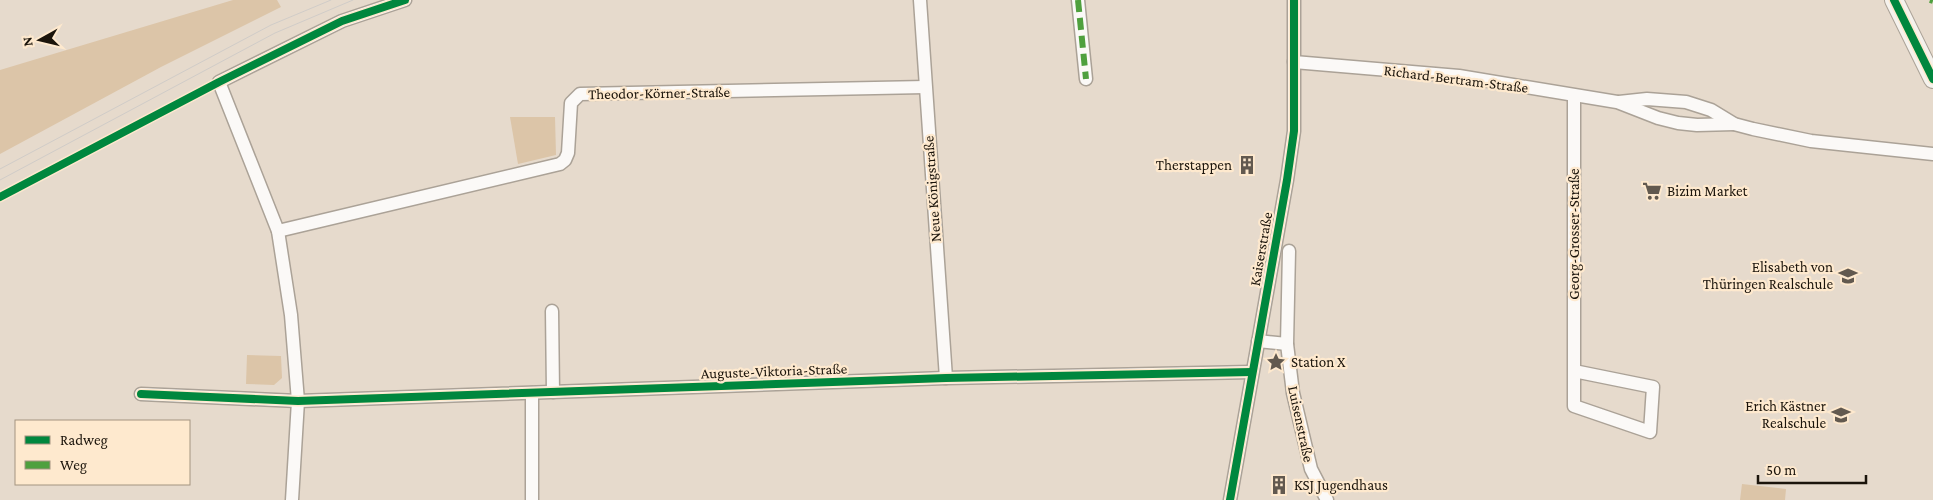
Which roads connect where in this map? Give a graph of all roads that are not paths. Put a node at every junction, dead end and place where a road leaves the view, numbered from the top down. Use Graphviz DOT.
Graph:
graph roads {
  1 [pos="405,0"];
  2 [pos="920,0"];
  3 [pos="1078,0"];
  4 [pos="1294,0"];
  5 [pos="1894,0"];
  6 [pos="1294,62"];
  7 [pos="1086,79"];
  8 [pos="1933,79"];
  9 [pos="925,87"];
  10 [pos="1574,96"];
  11 [pos="1617,102"];
  12 [pos="1734,124"];
  13 [pos="1931,154"];
  14 [pos="278,230"];
  15 [pos="1289,251"];
  16 [pos="552,311"];
  17 [pos="1258,341"];
  18 [pos="1287,344"];
  19 [pos="1574,371"];
  20 [pos="1252,372"];
  21 [pos="946,378"];
  22 [pos="553,392"];
  23 [pos="532,393"];
  24 [pos="141,394"];
  25 [pos="298,401"];
  26 [pos="532,499"];
  27 [pos="292,500"];
  28 [pos="1230,500"];
  29 [pos="1327,500"];
  1 -- 14 [label="street"];
  2 -- 9 [label="street, Neue Königstraße"];
  3 -- 7 [label="street"];
  4 -- 6 [label="street, Kaiserstraße"];
  5 -- 8 [label="main road"];
  6 -- 10 [label="street, Richard-Bertram-Straße"];
  6 -- 17 [label="street, Kaiserstraße"];
  9 -- 14 [label="street, Theodor-Körner-Straße"];
  9 -- 21 [label="street, Neue Königstraße"];
  10 -- 11 [label="street, Richard-Bertram-Straße"];
  10 -- 19 [label="street, Georg-Grosser-Straße"];
  11 -- 12 [label="street, Richard-Bertram-Straße"];
  11 -- 12 [label="street, Richard-Bertram-Straße"];
  12 -- 13 [label="street, Richard-Bertram-Straße"];
  14 -- 25 [label="street"];
  15 -- 18 [label="street, Luisenstraße"];
  16 -- 22 [label="street"];
  17 -- 18 [label="street"];
  17 -- 20 [label="street, Kaiserstraße"];
  18 -- 29 [label="street, Luisenstraße"];
  19 -- 19 [label="street, Georg-Grosser-Straße"];
  20 -- 21 [label="street, Auguste-Viktoria-Straße"];
  20 -- 28 [label="street, Kaiserstraße"];
  21 -- 22 [label="street, Auguste-Viktoria-Straße"];
  22 -- 23 [label="street, Auguste-Viktoria-Straße"];
  23 -- 25 [label="street, Auguste-Viktoria-Straße"];
  23 -- 26 [label="street"];
  24 -- 25 [label="street, Auguste-Viktoria-Straße"];
  25 -- 27 [label="street"];
}
